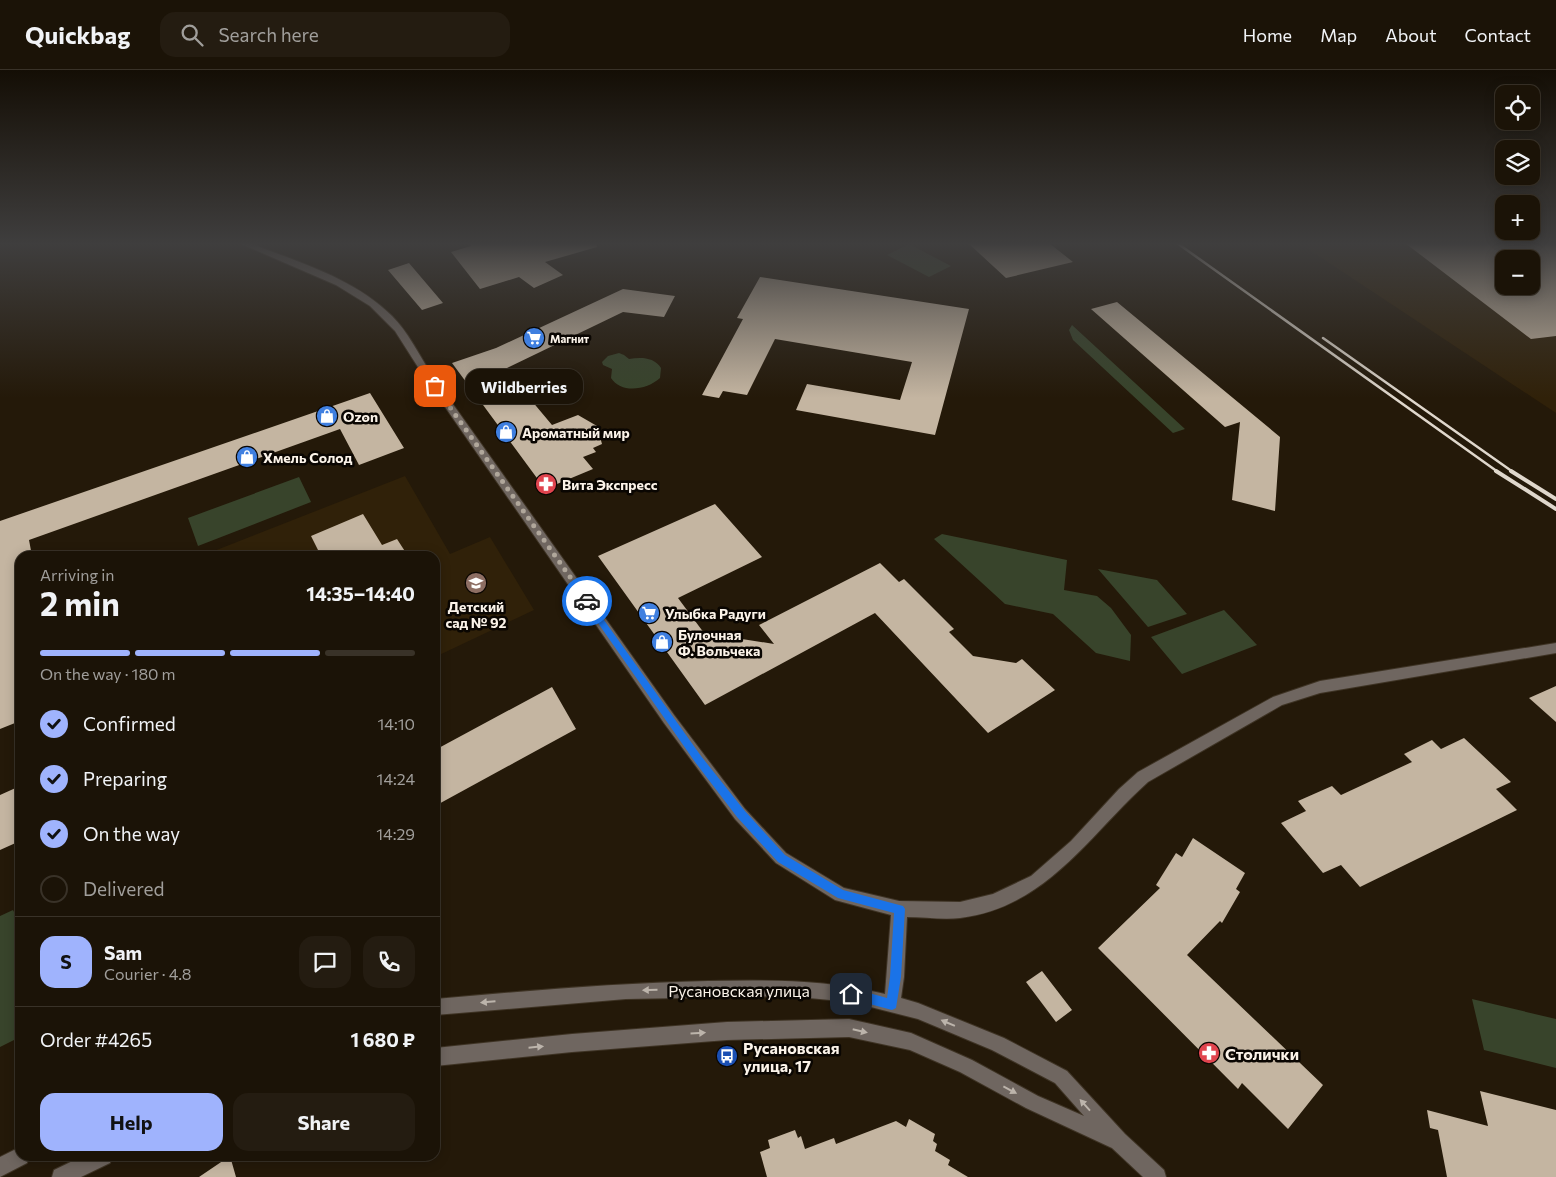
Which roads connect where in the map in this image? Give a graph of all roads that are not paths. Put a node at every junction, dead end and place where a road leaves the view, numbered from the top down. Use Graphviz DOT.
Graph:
graph roads {
  1 [pos="359,295"];
  2 [pos="1556,648"];
  3 [pos="899,909"];
  4 [pos="892,1004"];
  5 [pos="440,1007"];
  6 [pos="440,1056"];
  7 [pos="1118,1141"];
  8 [pos="15,1159"];
  9 [pos="93,1161"];
  10 [pos="0,1168"];
  11 [pos="61,1177"];
  12 [pos="1157,1177"];
  1 -- 3 [label="street"];
  2 -- 3 [label="street"];
  3 -- 4 [label="street"];
  4 -- 5 [label="street, Русановская улица, one-way"];
  7 -- 4 [label="street, Русановская улица, one-way"];
  6 -- 7 [label="street, Русановская улица, one-way"];
  7 -- 12 [label="street, Русановская улица"];
  8 -- 10 [label="street"];
  9 -- 11 [label="street"];
}
